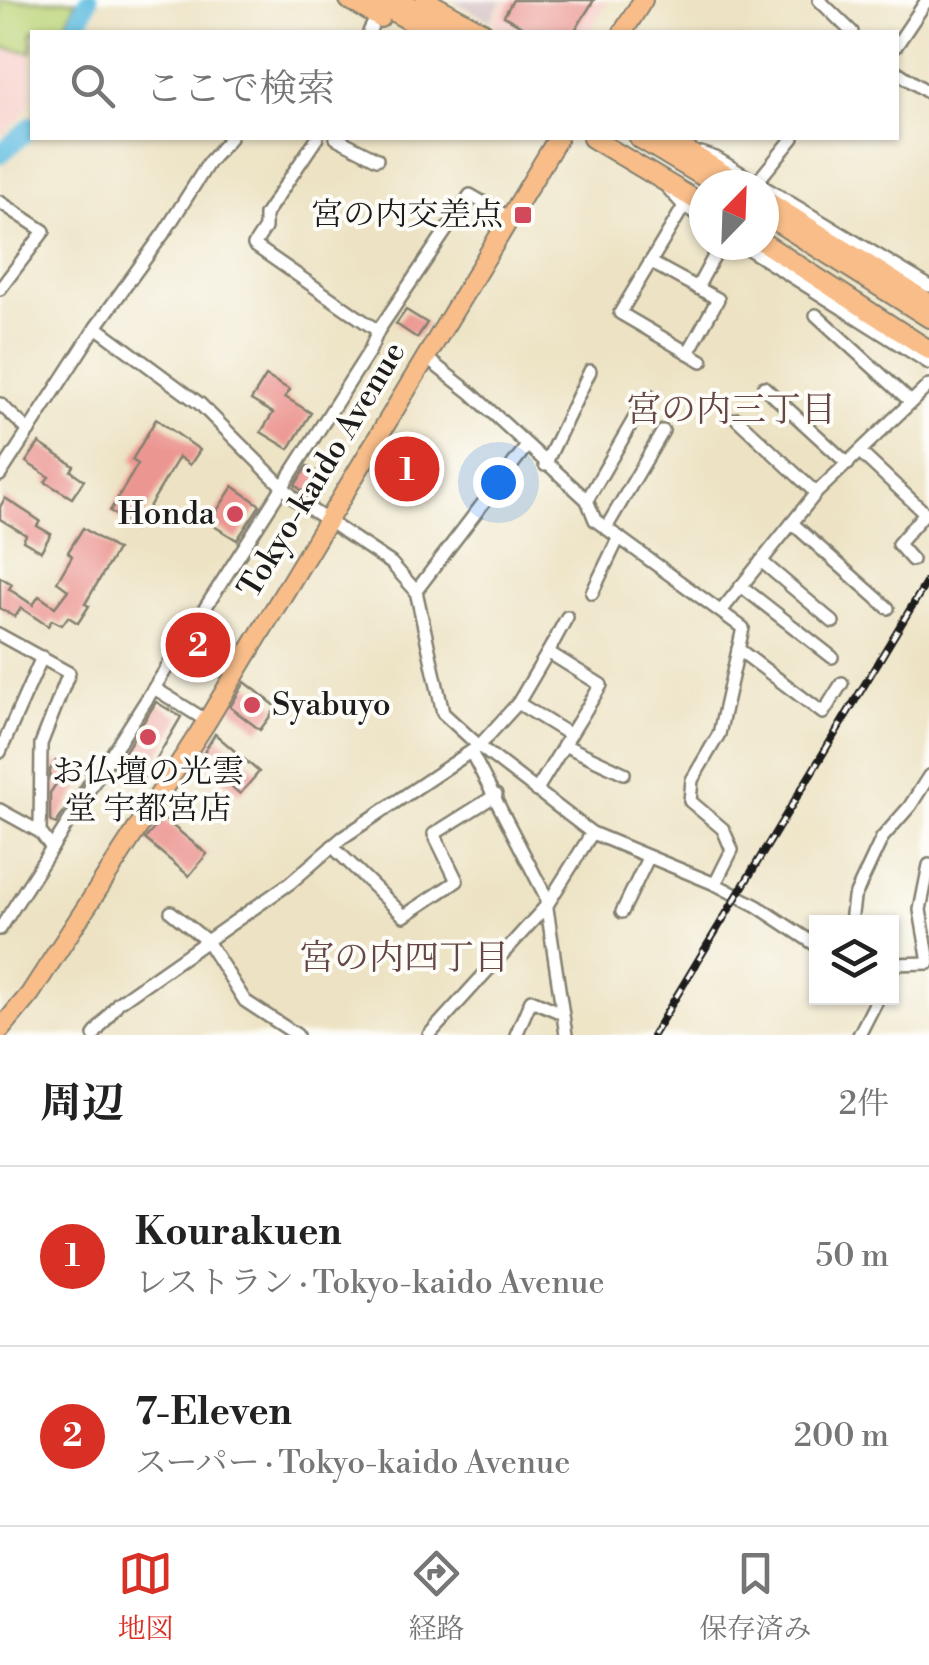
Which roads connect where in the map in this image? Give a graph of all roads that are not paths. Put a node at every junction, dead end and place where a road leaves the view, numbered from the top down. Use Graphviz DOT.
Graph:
graph roads {
  1 [pos="349,0"];
  2 [pos="400,0"];
  3 [pos="425,0"];
  4 [pos="643,0"];
  5 [pos="819,0"];
  6 [pos="927,0"];
  7 [pos="373,16"];
  8 [pos="403,30"];
  9 [pos="423,30"];
  10 [pos="453,30"];
  11 [pos="479,30"];
  12 [pos="624,30"];
  13 [pos="850,30"];
  14 [pos="899,42"];
  15 [pos="899,72"];
  16 [pos="929,94"];
  17 [pos="228,140"];
  18 [pos="316,140"];
  19 [pos="340,140"];
  20 [pos="557,140"];
  21 [pos="596,140"];
  22 [pos="617,140"];
  23 [pos="642,140"];
  24 [pos="670,140"];
  25 [pos="791,140"];
  26 [pos="378,160"];
  27 [pos="691,170"];
  28 [pos="724,170"];
  29 [pos="770,170"];
  30 [pos="659,176"];
  31 [pos="689,185"];
  32 [pos="689,195"];
  33 [pos="779,200"];
  34 [pos="0,202"];
  35 [pos="779,202"];
  36 [pos="684,206"];
  37 [pos="689,209"];
  38 [pos="508,218"];
  39 [pos="779,223"];
  40 [pos="779,241"];
  41 [pos="779,254"];
  42 [pos="712,260"];
  43 [pos="766,260"];
  44 [pos="650,262"];
  45 [pos="929,286"];
  46 [pos="697,288"];
  47 [pos="0,289"];
  48 [pos="929,304"];
  49 [pos="816,315"];
  50 [pos="929,318"];
  51 [pos="96,327"];
  52 [pos="378,331"];
  53 [pos="929,335"];
  54 [pos="929,350"];
  55 [pos="688,352"];
  56 [pos="425,357"];
  57 [pos="702,360"];
  58 [pos="929,363"];
  59 [pos="590,371"];
  60 [pos="929,384"];
  61 [pos="764,387"];
  62 [pos="648,394"];
  63 [pos="911,402"];
  64 [pos="0,404"];
  65 [pos="737,418"];
  66 [pos="663,430"];
  67 [pos="29,431"];
  68 [pos="526,447"];
  69 [pos="861,453"];
  70 [pos="848,464"];
  71 [pos="545,465"];
  72 [pos="0,475"];
  73 [pos="283,487"];
  74 [pos="816,493"];
  75 [pos="586,500"];
  76 [pos="326,521"];
  77 [pos="792,523"];
  78 [pos="606,528"];
  79 [pos="619,537"];
  80 [pos="912,560"];
  81 [pos="761,561"];
  82 [pos="742,586"];
  83 [pos="416,591"];
  84 [pos="592,593"];
  85 [pos="888,608"];
  86 [pos="722,610"];
  87 [pos="567,617"];
  88 [pos="833,622"];
  89 [pos="0,635"];
  90 [pos="738,648"];
  91 [pos="548,652"];
  92 [pos="42,657"];
  93 [pos="832,657"];
  94 [pos="842,683"];
  95 [pos="154,688"];
  96 [pos="518,703"];
  97 [pos="207,721"];
  98 [pos="567,740"];
  99 [pos="475,749"];
  100 [pos="0,752"];
  101 [pos="624,773"];
  102 [pos="929,776"];
  103 [pos="536,791"];
  104 [pos="496,795"];
  105 [pos="0,810"];
  106 [pos="40,832"];
  107 [pos="592,833"];
  108 [pos="332,846"];
  109 [pos="52,848"];
  110 [pos="648,858"];
  111 [pos="929,865"];
  112 [pos="715,884"];
  113 [pos="547,905"];
  114 [pos="171,912"];
  115 [pos="622,912"];
  116 [pos="852,915"];
  117 [pos="0,929"];
  118 [pos="809,940"];
  119 [pos="207,942"];
  120 [pos="929,963"];
  121 [pos="899,964"];
  122 [pos="874,1005"];
  123 [pos="562,1013"];
  124 [pos="0,1030"];
  125 [pos="94,1035"];
  126 [pos="297,1035"];
  127 [pos="428,1035"];
  128 [pos="516,1035"];
  129 [pos="566,1035"];
  130 [pos="859,1035"];
  1 -- 7 [label="highway"];
  2 -- 10 [label="highway"];
  3 -- 11 [label="highway"];
  4 -- 12 [label="highway"];
  5 -- 13 [label="street"];
  6 -- 14 [label="street"];
  7 -- 8 [label="highway"];
  7 -- 9 [label="highway"];
  15 -- 16 [label="street"];
  17 -- 51 [label="street"];
  18 -- 52 [label="street"];
  19 -- 26 [label="street"];
  20 -- 38 [label="highway, Tokyo-kaido Avenue"];
  21 -- 30 [label="highway"];
  22 -- 31 [label="highway"];
  23 -- 27 [label="highway"];
  24 -- 28 [label="highway"];
  25 -- 29 [label="street"];
  30 -- 32 [label="highway"];
  30 -- 36 [label="street"];
  33 -- 45 [label="street"];
  34 -- 47 [label="street"];
  35 -- 48 [label="highway"];
  36 -- 37 [label="street"];
  36 -- 44 [label="street"];
  38 -- 52 [label="street"];
  38 -- 56 [label="highway, Tokyo-kaido Avenue"];
  39 -- 50 [label="highway"];
  40 -- 53 [label="highway"];
  41 -- 54 [label="highway"];
  42 -- 46 [label="street"];
  43 -- 58 [label="street"];
  44 -- 46 [label="street"];
  44 -- 55 [label="street"];
  46 -- 55 [label="street"];
  49 -- 63 [label="street"];
  51 -- 67 [label="street"];
  51 -- 73 [label="street"];
  52 -- 73 [label="street"];
  55 -- 57 [label="street"];
  56 -- 68 [label="street"];
  56 -- 76 [label="highway, Tokyo-kaido Avenue"];
  59 -- 71 [label="street"];
  60 -- 63 [label="street"];
  61 -- 70 [label="street"];
  62 -- 75 [label="street"];
  63 -- 69 [label="street"];
  64 -- 67 [label="street"];
  65 -- 74 [label="street"];
  66 -- 78 [label="street"];
  67 -- 72 [label="street"];
  68 -- 71 [label="street"];
  68 -- 83 [label="street"];
  69 -- 70 [label="street"];
  69 -- 80 [label="street"];
  70 -- 74 [label="street"];
  71 -- 75 [label="street"];
  73 -- 76 [label="street"];
  73 -- 95 [label="street"];
  74 -- 77 [label="street"];
  75 -- 78 [label="street"];
  76 -- 83 [label="street"];
  76 -- 97 [label="highway, Tokyo-kaido Avenue"];
  77 -- 81 [label="street"];
  77 -- 85 [label="street"];
  78 -- 79 [label="street"];
  79 -- 84 [label="street"];
  79 -- 86 [label="street"];
  81 -- 82 [label="street"];
  81 -- 88 [label="street"];
  82 -- 86 [label="street"];
  82 -- 93 [label="street"];
  83 -- 99 [label="street"];
  86 -- 90 [label="street"];
  87 -- 91 [label="street"];
  89 -- 92 [label="street"];
  90 -- 94 [label="street"];
  90 -- 112 [label="street"];
  91 -- 96 [label="street"];
  91 -- 98 [label="street"];
  92 -- 100 [label="street"];
  92 -- 106 [label="street"];
  95 -- 97 [label="street"];
  95 -- 109 [label="street"];
  96 -- 98 [label="street"];
  96 -- 99 [label="street"];
  97 -- 124 [label="highway, Tokyo-kaido Avenue"];
  98 -- 101 [label="street"];
  98 -- 103 [label="street"];
  99 -- 103 [label="street"];
  99 -- 104 [label="street"];
  99 -- 108 [label="street"];
  102 -- 116 [label="street"];
  103 -- 107 [label="street"];
  104 -- 108 [label="street"];
  104 -- 113 [label="street"];
  105 -- 106 [label="street"];
  106 -- 109 [label="street"];
  107 -- 110 [label="street"];
  107 -- 113 [label="street"];
  108 -- 119 [label="street"];
  109 -- 117 [label="street"];
  110 -- 112 [label="street"];
  110 -- 115 [label="street"];
  111 -- 120 [label="street"];
  112 -- 118 [label="street"];
  113 -- 123 [label="street"];
  113 -- 127 [label="street"];
  114 -- 119 [label="street"];
  119 -- 125 [label="street"];
  119 -- 126 [label="street"];
  120 -- 121 [label="street"];
  122 -- 130 [label="street"];
  123 -- 128 [label="street"];
  123 -- 129 [label="street"];
}
